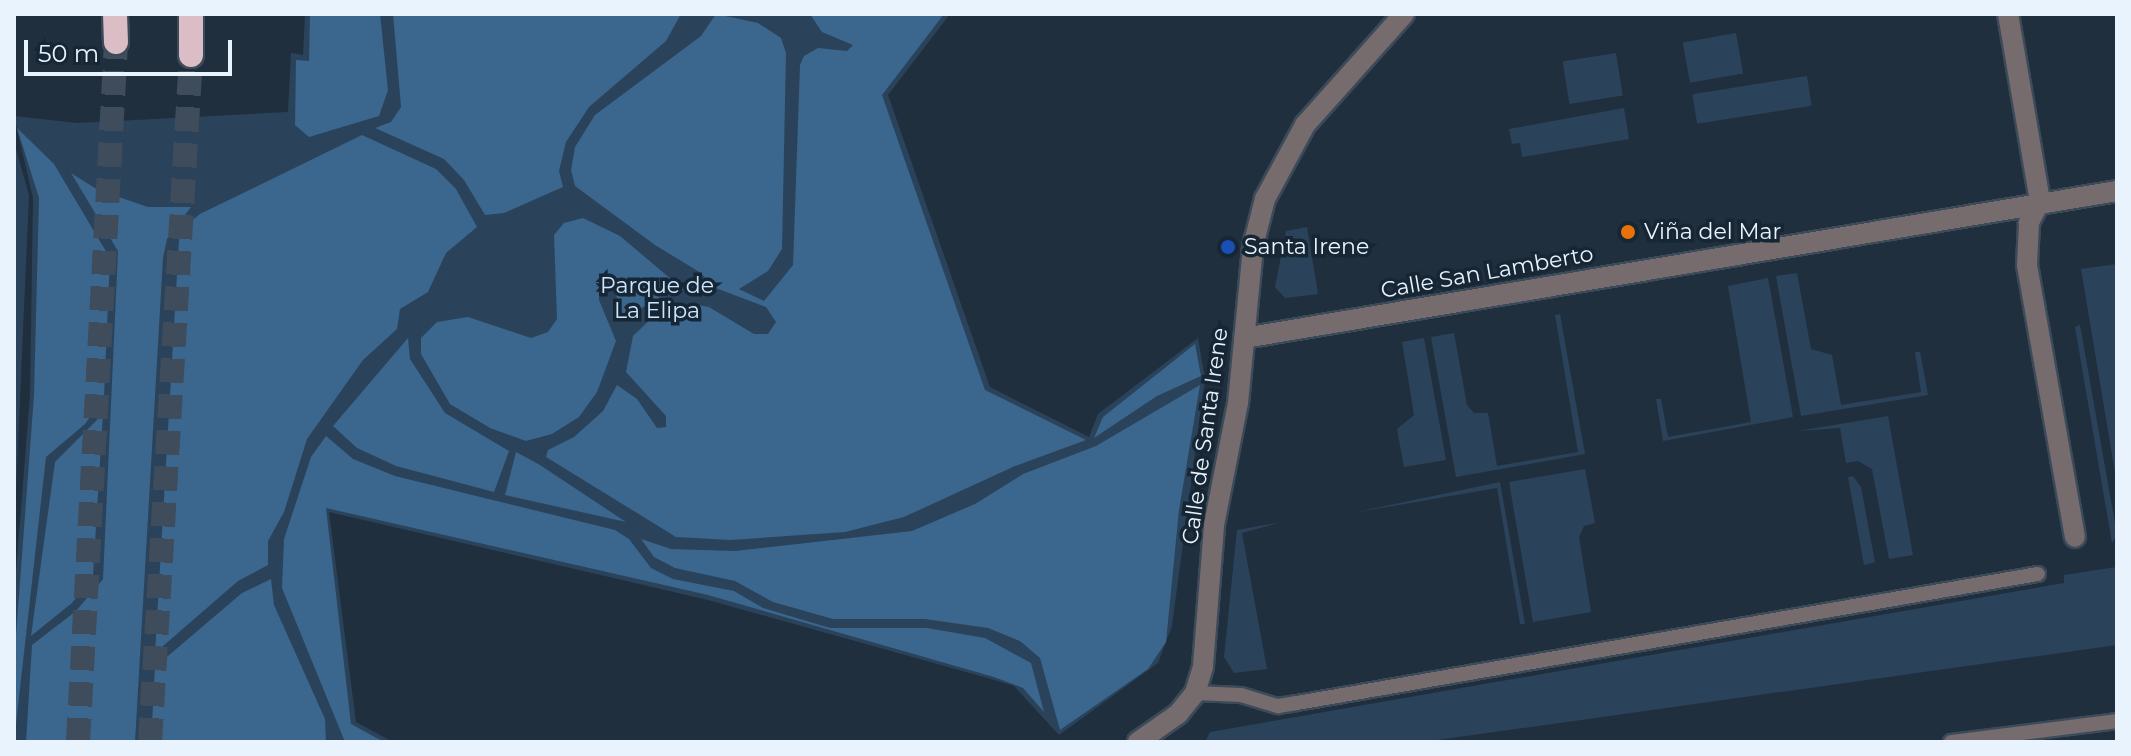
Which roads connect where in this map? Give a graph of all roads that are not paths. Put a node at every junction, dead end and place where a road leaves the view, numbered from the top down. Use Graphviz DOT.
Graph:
graph roads {
  1 [pos="115,14"];
  2 [pos="191,14"];
  3 [pos="1404,14"];
  4 [pos="2008,14"];
  5 [pos="116,42"];
  6 [pos="191,55"];
  7 [pos="2117,191"];
  8 [pos="2040,201"];
  9 [pos="1244,338"];
  10 [pos="2075,537"];
  11 [pos="2038,574"];
  12 [pos="1195,693"];
  13 [pos="2117,721"];
  14 [pos="1138,742"];
  15 [pos="1951,742"];
  1 -- 5 [label="highway"];
  2 -- 6 [label="highway"];
  3 -- 9 [label="street, Calle de Santa Irene"];
  4 -- 8 [label="street"];
  7 -- 8 [label="street, Calle San Lamberto"];
  8 -- 9 [label="street, Calle San Lamberto"];
  8 -- 10 [label="street"];
  9 -- 12 [label="street, Calle de Santa Irene"];
  11 -- 12 [label="lane"];
  12 -- 14 [label="street"];
  13 -- 15 [label="lane"];
}
